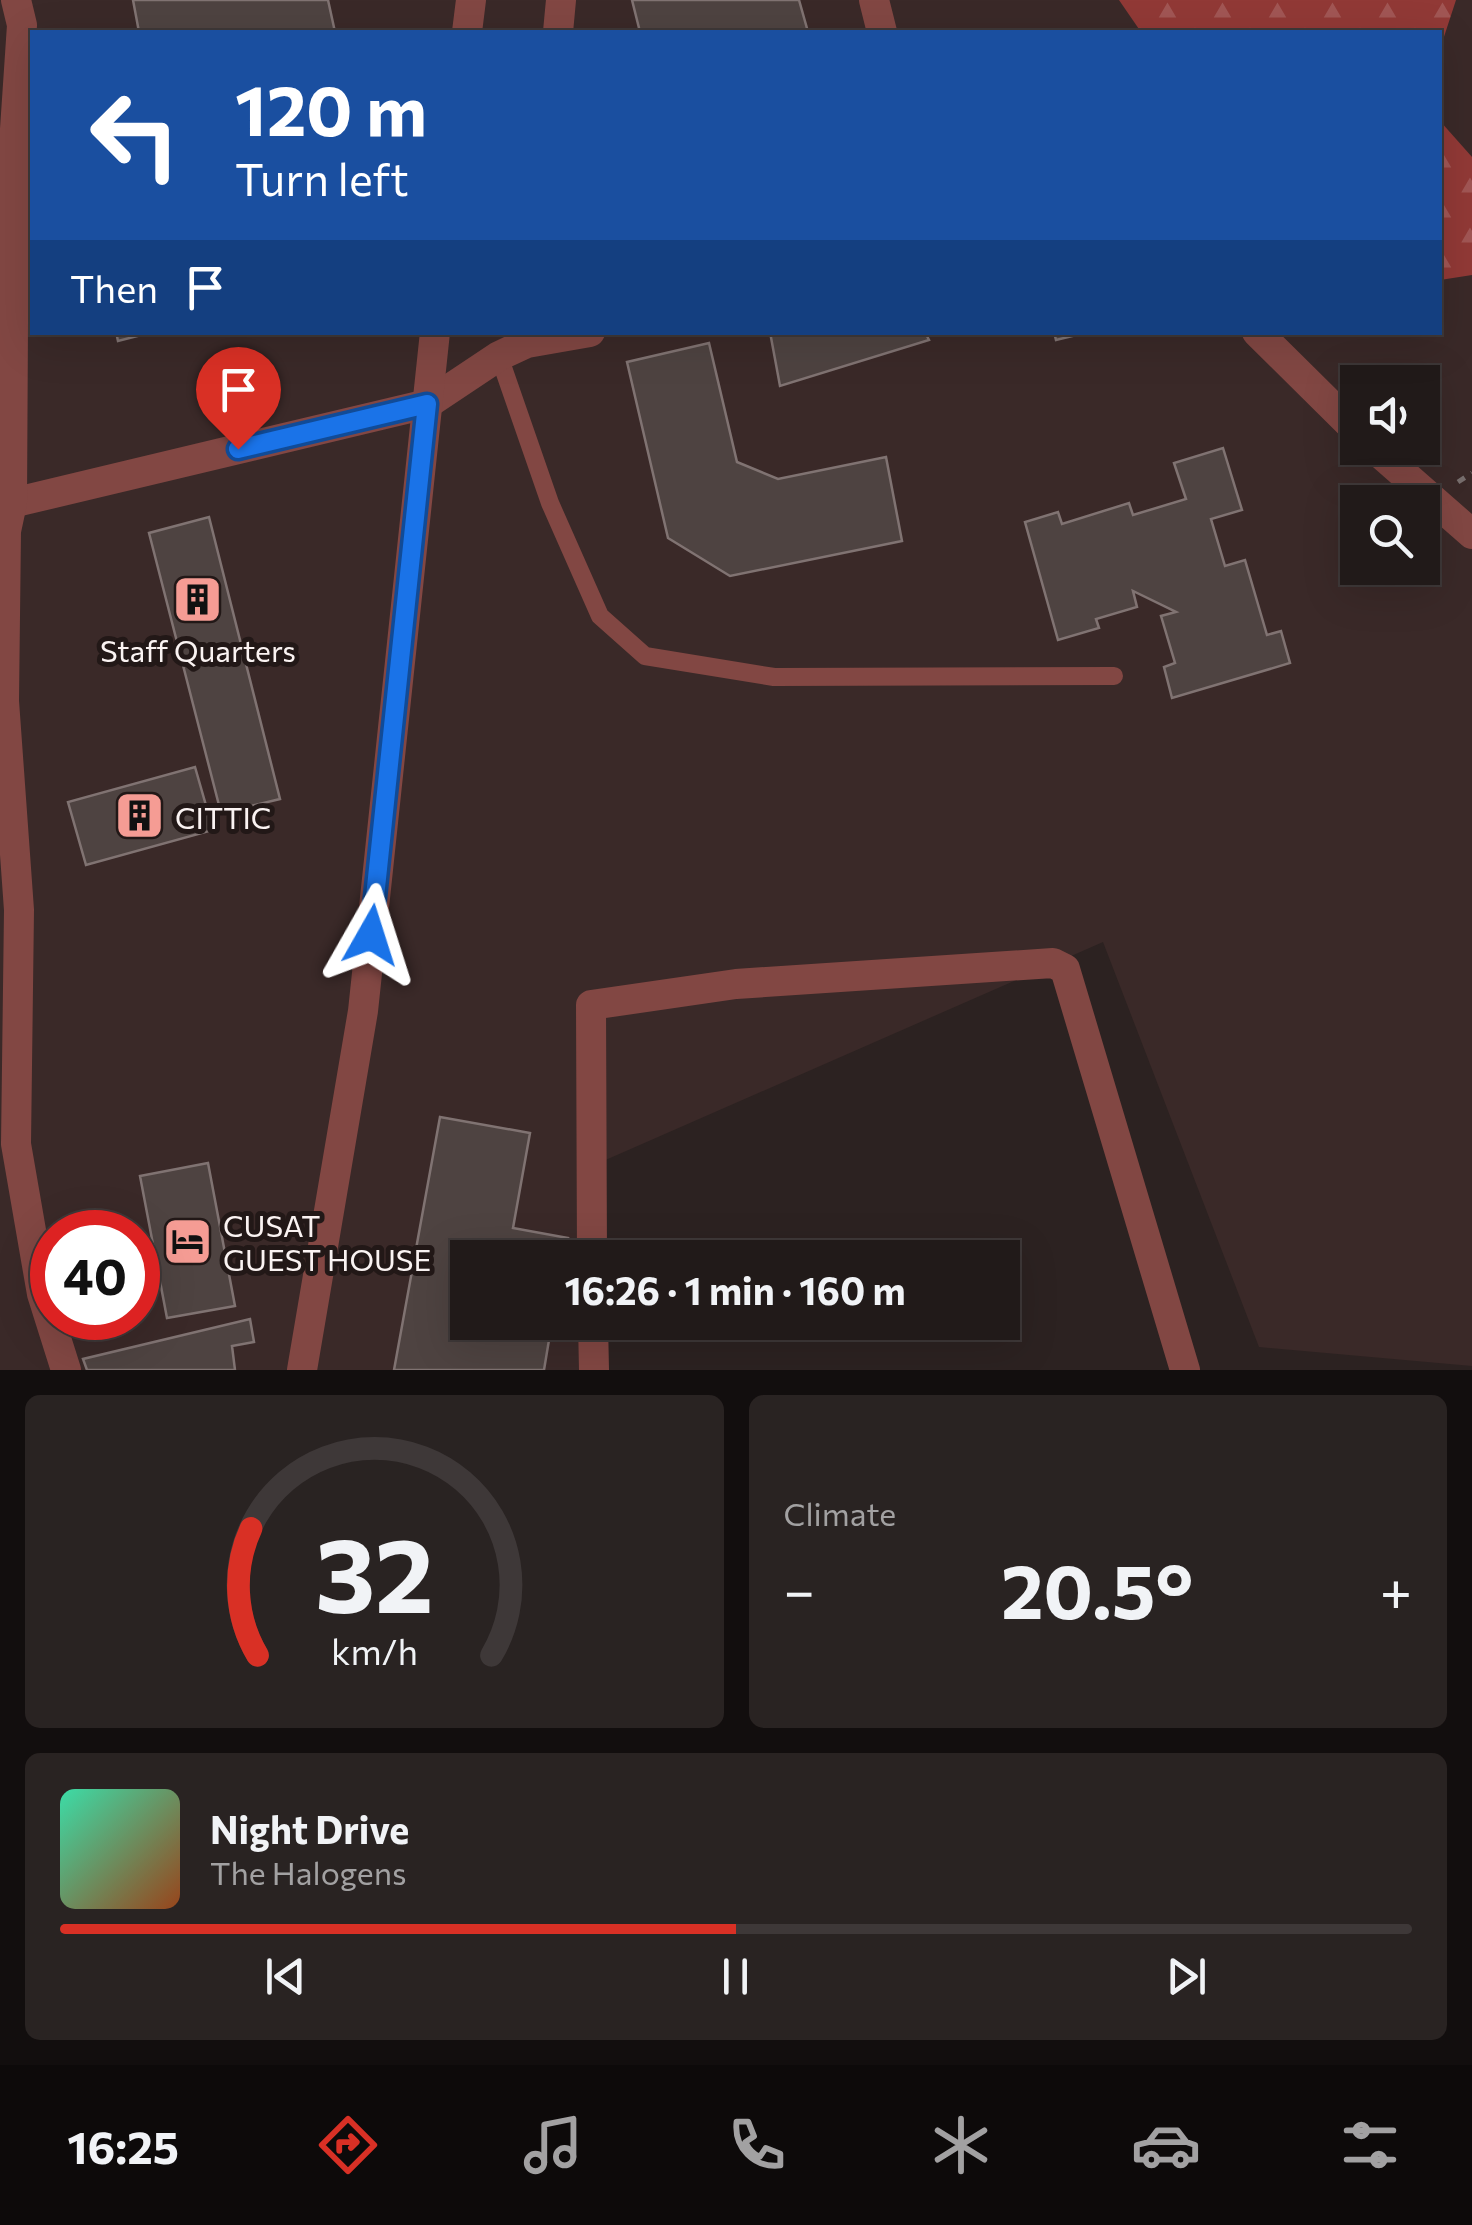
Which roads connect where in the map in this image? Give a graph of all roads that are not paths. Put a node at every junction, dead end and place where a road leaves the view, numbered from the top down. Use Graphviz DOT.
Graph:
graph roads {
  1 [pos="16,0"];
  2 [pos="470,0"];
  3 [pos="562,0"];
  4 [pos="874,0"];
  5 [pos="467,30"];
  6 [pos="558,30"];
  7 [pos="882,30"];
  8 [pos="7,144"];
  9 [pos="435,335"];
  10 [pos="559,335"];
  11 [pos="1260,335"];
  12 [pos="528,338"];
  13 [pos="499,356"];
  14 [pos="427,404"];
  15 [pos="1340,414"];
  16 [pos="1393,465"];
  17 [pos="6,495"];
  18 [pos="1472,534"];
  19 [pos="1114,676"];
  20 [pos="592,1240"];
  21 [pos="593,1340"];
  22 [pos="66,1370"];
  23 [pos="302,1370"];
  24 [pos="594,1370"];
  25 [pos="1185,1370"];
  1 -- 8 [label="street"];
  2 -- 5 [label="street"];
  3 -- 6 [label="street"];
  4 -- 7 [label="street"];
  8 -- 17 [label="street"];
  9 -- 14 [label="street"];
  10 -- 12 [label="street"];
  11 -- 15 [label="street"];
  12 -- 13 [label="street"];
  13 -- 14 [label="street"];
  13 -- 19 [label="lane"];
  14 -- 17 [label="street"];
  14 -- 23 [label="street"];
  16 -- 18 [label="street"];
  17 -- 22 [label="street"];
  20 -- 25 [label="street"];
  21 -- 24 [label="street"];
}
